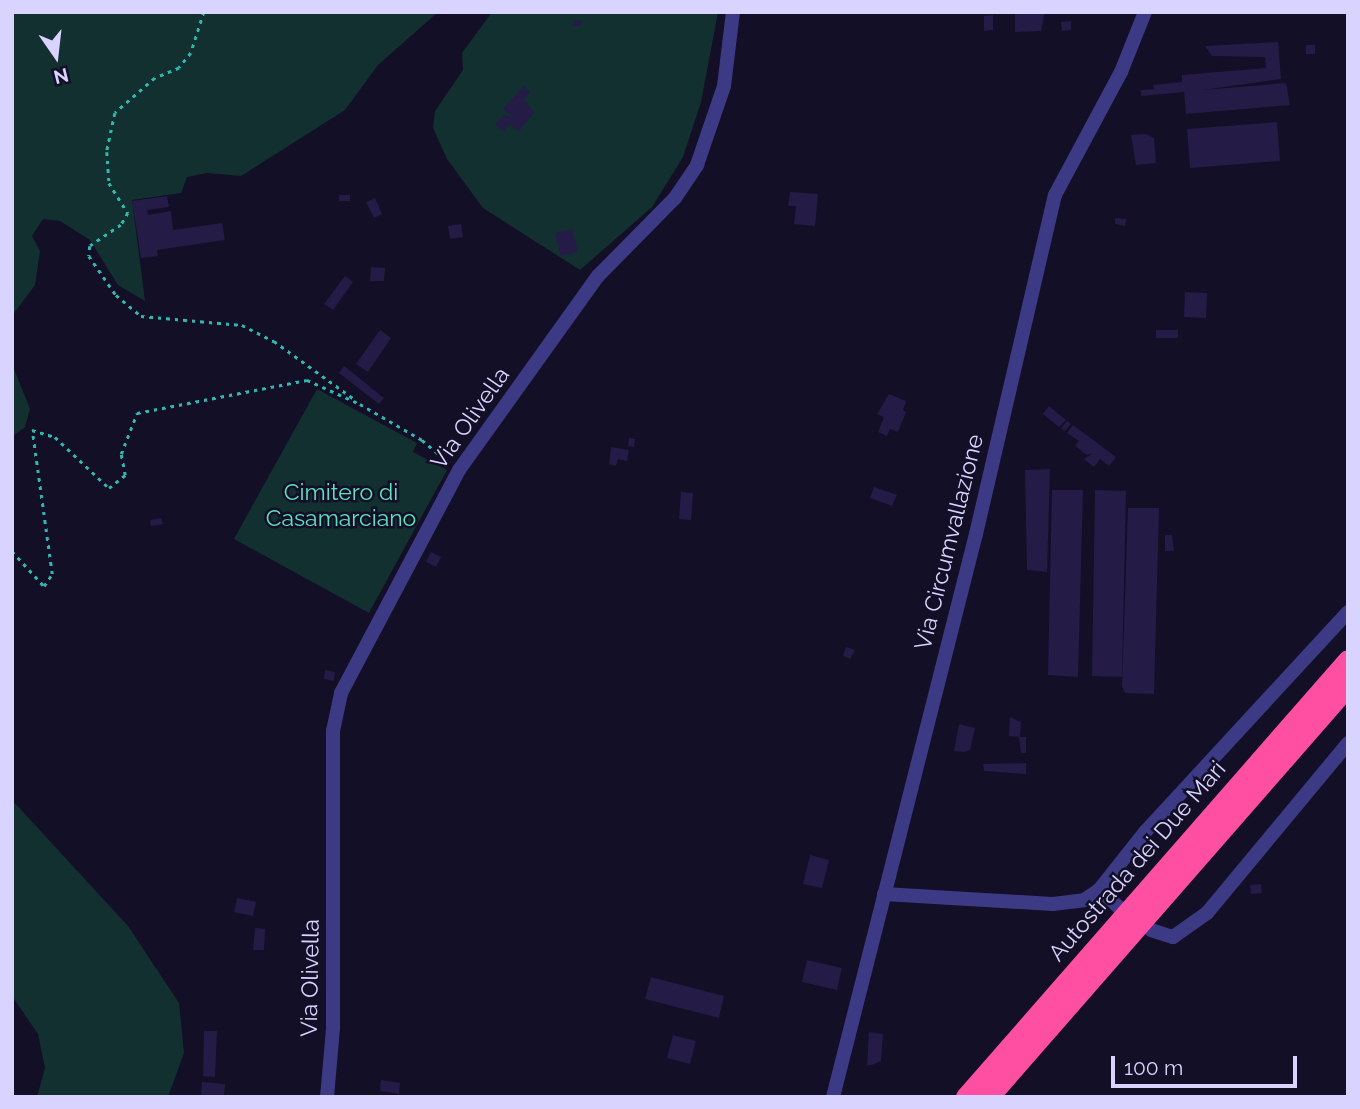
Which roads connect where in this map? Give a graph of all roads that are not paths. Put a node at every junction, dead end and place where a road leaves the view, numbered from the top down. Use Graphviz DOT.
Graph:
graph roads {
  1 [pos="733,12"];
  2 [pos="1145,12"];
  3 [pos="1348,612"];
  4 [pos="1348,660"];
  5 [pos="1348,685"];
  6 [pos="1348,743"];
  7 [pos="1099,890"];
  8 [pos="884,894"];
  9 [pos="1120,908"];
  10 [pos="1151,930"];
  11 [pos="327,1097"];
  12 [pos="833,1097"];
  13 [pos="966,1097"];
  14 [pos="988,1097"];
  1 -- 11 [label="street, Via Olivella"];
  2 -- 8 [label="street, Via Circumvallazione"];
  3 -- 7 [label="street"];
  4 -- 13 [label="highway, Autostrada dei Due Mari"];
  5 -- 14 [label="highway, Autostrada dei Due Mari"];
  6 -- 10 [label="street"];
  7 -- 8 [label="street"];
  7 -- 9 [label="street"];
  8 -- 12 [label="street, Via Circumvallazione"];
}
